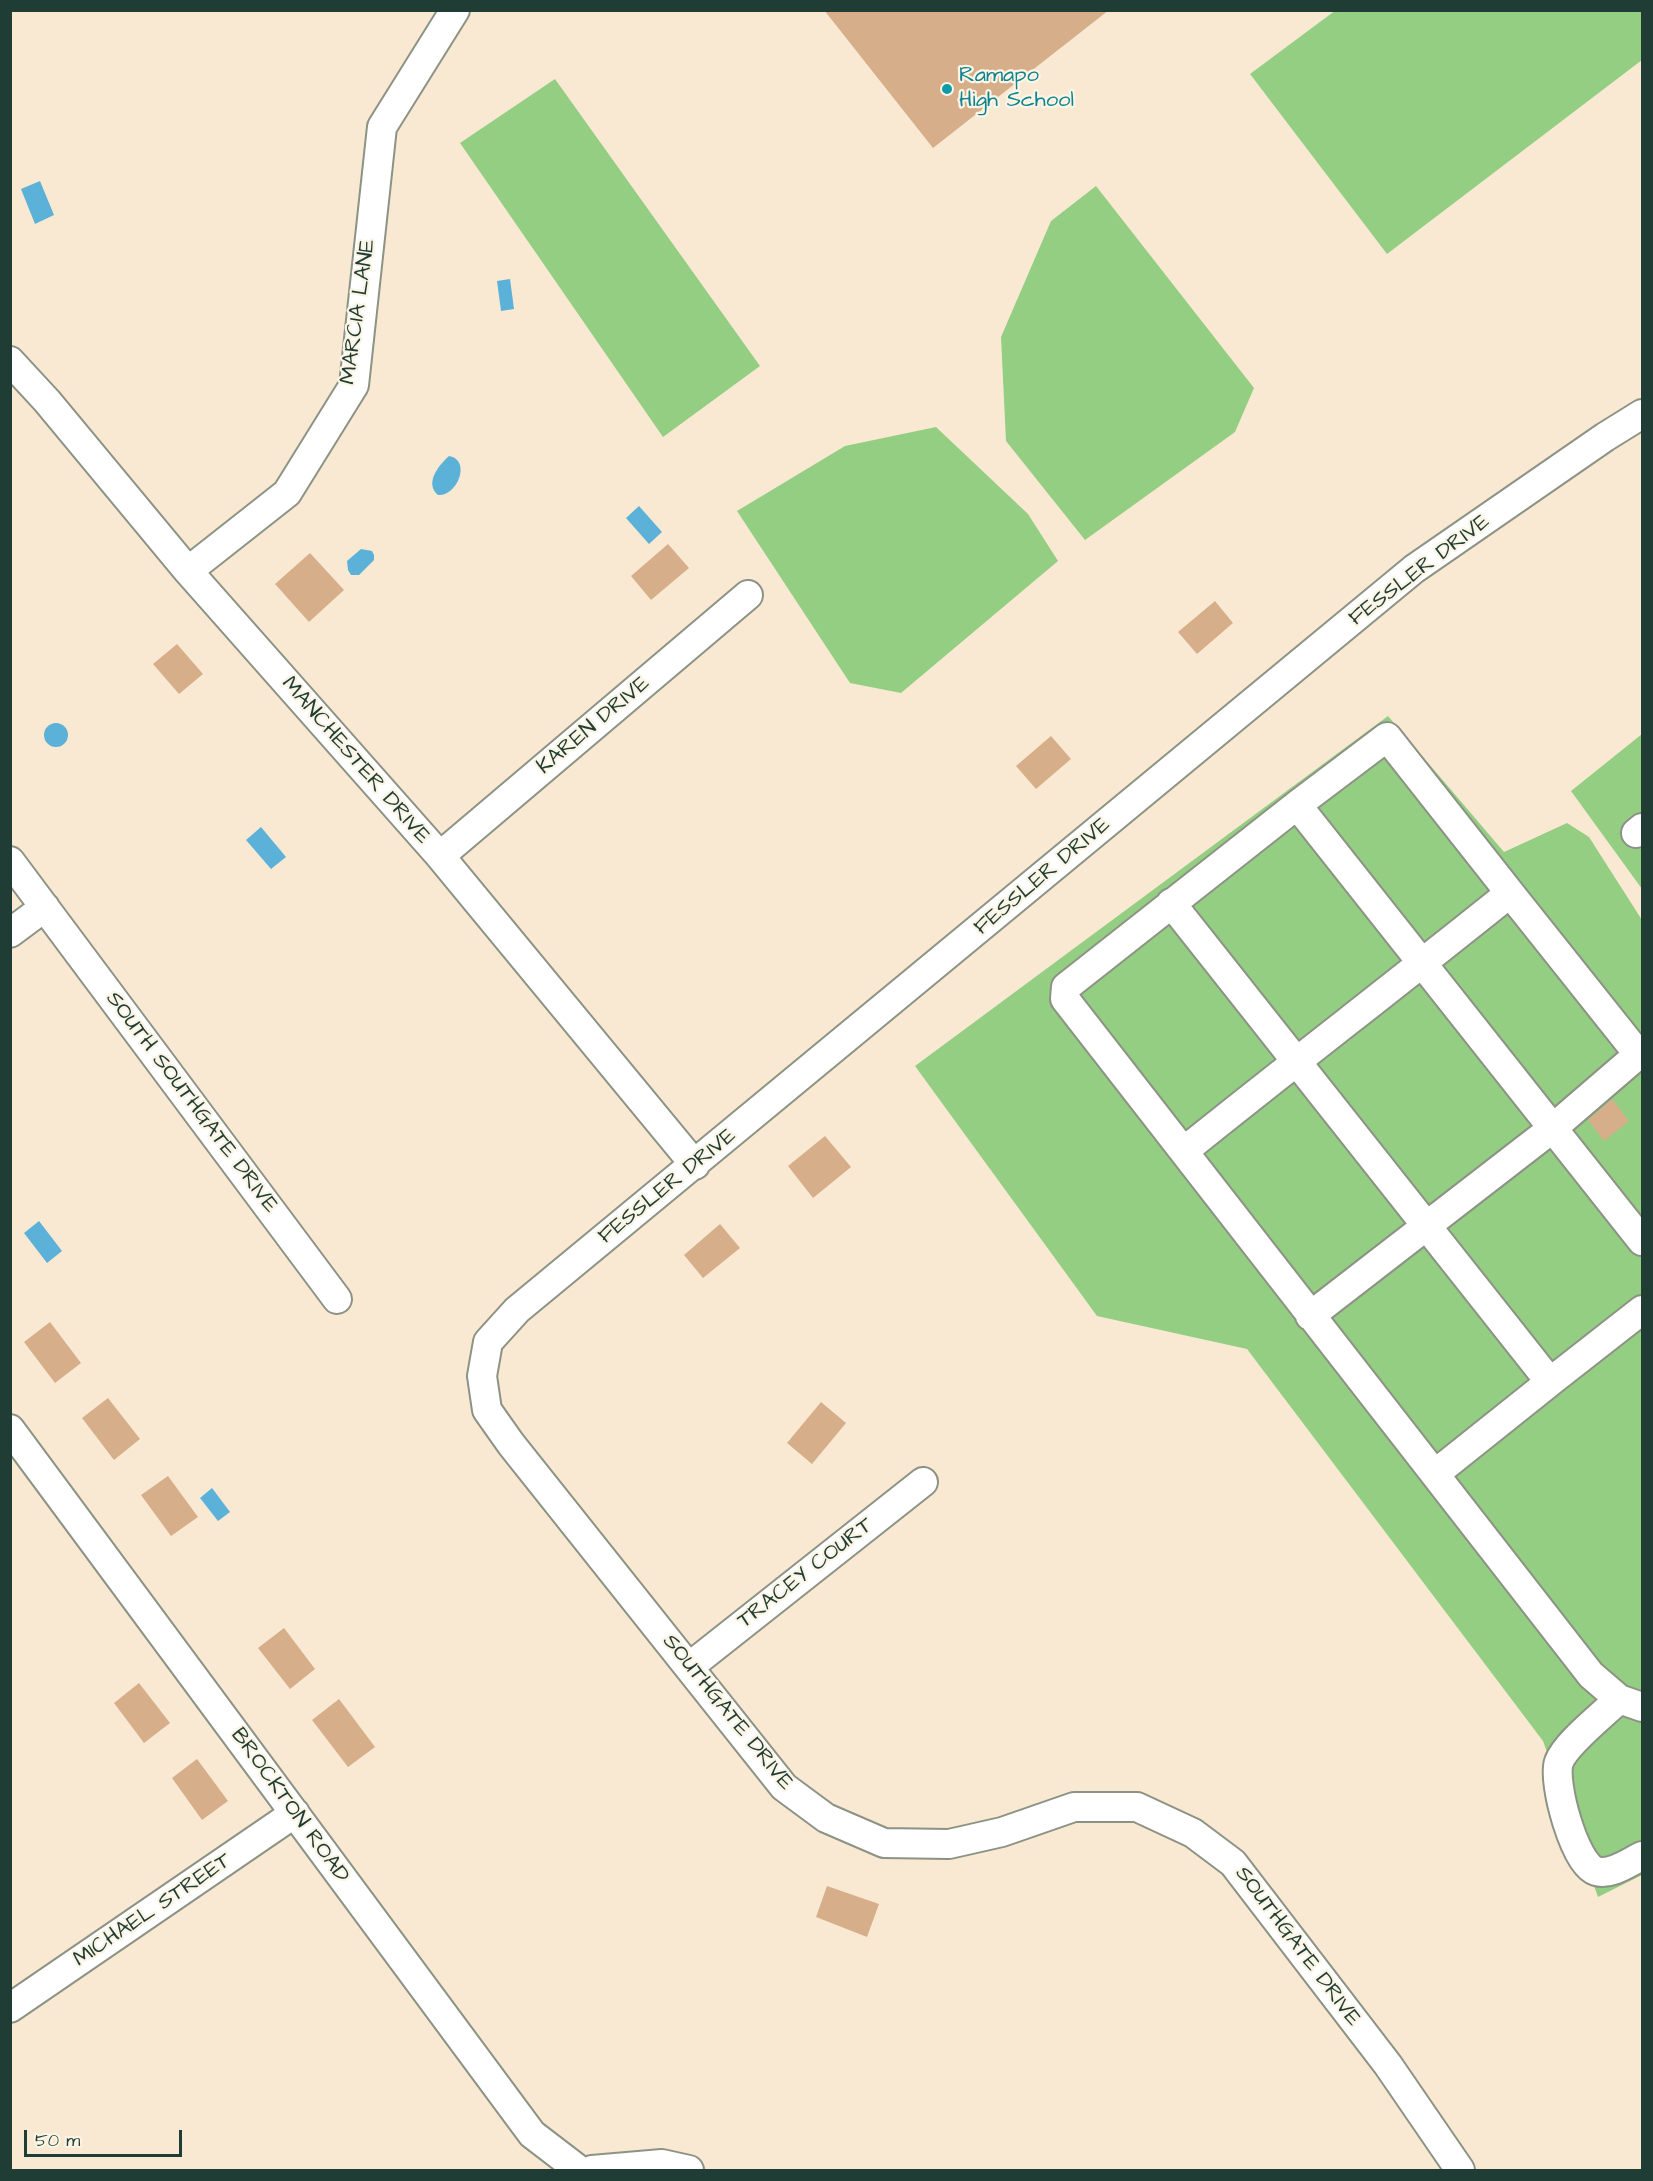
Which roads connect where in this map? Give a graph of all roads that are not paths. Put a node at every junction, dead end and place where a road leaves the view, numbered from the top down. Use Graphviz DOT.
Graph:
graph roads {
  1 [pos="455,10"];
  2 [pos="10,361"];
  3 [pos="1642,414"];
  4 [pos="188,571"];
  5 [pos="748,595"];
  6 [pos="1297,805"];
  7 [pos="440,856"];
  8 [pos="10,861"];
  9 [pos="1510,893"];
  10 [pos="1172,903"];
  11 [pos="45,907"];
  12 [pos="10,933"];
  13 [pos="1423,963"];
  14 [pos="1296,1060"];
  15 [pos="1552,1128"];
  16 [pos="1184,1151"];
  17 [pos="695,1165"];
  18 [pos="1426,1226"];
  19 [pos="1642,1241"];
  20 [pos="337,1299"];
  21 [pos="1642,1310"];
  22 [pos="1310,1316"];
  23 [pos="482,1376"];
  24 [pos="1550,1382"];
  25 [pos="10,1429"];
  26 [pos="1436,1473"];
  27 [pos="922,1482"];
  28 [pos="689,1666"];
  29 [pos="1631,1703"];
  30 [pos="295,1813"];
  31 [pos="1642,1856"];
  32 [pos="10,2008"];
  33 [pos="579,2170"];
  34 [pos="592,2170"];
  35 [pos="689,2170"];
  36 [pos="1460,2170"];
  1 -- 4 [label="street, MARCIA LANE"];
  2 -- 4 [label="street, MANCHESTER DRIVE"];
  3 -- 17 [label="street, FESSLER DRIVE"];
  4 -- 7 [label="street, MANCHESTER DRIVE"];
  5 -- 7 [label="street, KAREN DRIVE"];
  6 -- 9 [label="street"];
  6 -- 10 [label="street"];
  6 -- 13 [label="street"];
  7 -- 17 [label="street, MANCHESTER DRIVE"];
  8 -- 11 [label="street"];
  9 -- 13 [label="street"];
  9 -- 15 [label="street"];
  10 -- 14 [label="street"];
  10 -- 16 [label="street"];
  11 -- 12 [label="street"];
  11 -- 20 [label="street, SOUTH SOUTHGATE DRIVE"];
  13 -- 14 [label="street"];
  13 -- 15 [label="street"];
  14 -- 16 [label="street"];
  14 -- 18 [label="street"];
  15 -- 18 [label="street"];
  15 -- 19 [label="street"];
  16 -- 22 [label="street"];
  17 -- 23 [label="street, FESSLER DRIVE"];
  18 -- 22 [label="street"];
  18 -- 24 [label="street"];
  21 -- 24 [label="street"];
  22 -- 26 [label="street"];
  23 -- 28 [label="street, SOUTHGATE DRIVE"];
  24 -- 26 [label="street"];
  25 -- 30 [label="street, BROCKTON ROAD"];
  26 -- 29 [label="street"];
  27 -- 28 [label="street, TRACEY COURT"];
  28 -- 36 [label="street, SOUTHGATE DRIVE"];
  29 -- 31 [label="street"];
  30 -- 32 [label="street, MICHAEL STREET"];
  30 -- 33 [label="street, BROCKTON ROAD"];
  34 -- 35 [label="street"];
}
